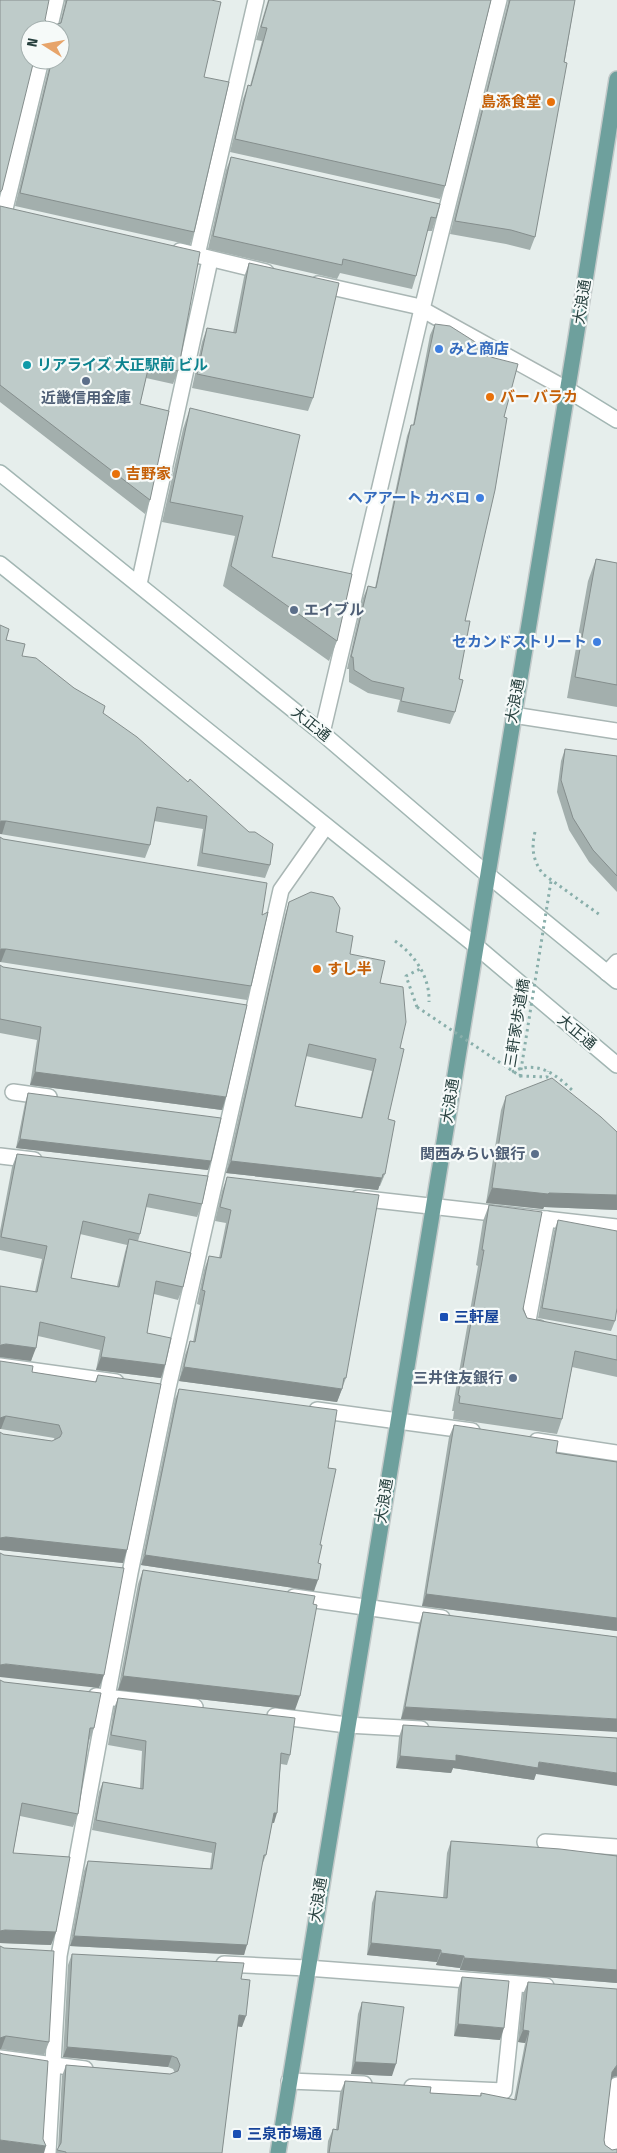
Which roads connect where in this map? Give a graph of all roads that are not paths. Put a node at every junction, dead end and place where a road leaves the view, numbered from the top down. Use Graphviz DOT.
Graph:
graph roads {
  1 [pos="56,0"];
  2 [pos="256,0"];
  3 [pos="499,0"];
  4 [pos="51,20"];
  5 [pos="38,70"];
  6 [pos="617,79"];
  7 [pos="218,158"];
  8 [pos="237,163"];
  9 [pos="2,212"];
  10 [pos="24,217"];
  11 [pos="168,248"];
  12 [pos="203,257"];
  13 [pos="285,277"];
  14 [pos="304,281"];
  15 [pos="422,309"];
  16 [pos="568,390"];
  17 [pos="617,420"];
  18 [pos="0,474"];
  19 [pos="0,564"];
  20 [pos="139,584"];
  21 [pos="513,714"];
  22 [pos="617,731"];
  23 [pos="322,733"];
  24 [pos="326,826"];
  25 [pos="488,875"];
  26 [pos="261,887"];
  27 [pos="281,890"];
  28 [pos="476,946"];
  29 [pos="614,972"];
  30 [pos="617,1066"];
  31 [pos="13,1092"];
  32 [pos="62,1099"];
  33 [pos="0,1156"];
  34 [pos="49,1162"];
  35 [pos="209,1181"];
  36 [pos="233,1184"];
  37 [pos="347,1197"];
  38 [pos="433,1207"];
  39 [pos="547,1219"];
  40 [pos="617,1227"];
  41 [pos="554,1331"];
  42 [pos="0,1366"];
  43 [pos="128,1383"];
  44 [pos="163,1388"];
  45 [pos="187,1391"];
  46 [pos="301,1407"];
  47 [pos="398,1420"];
  48 [pos="491,1434"];
  49 [pos="520,1438"];
  50 [pos="617,1453"];
  51 [pos="111,1571"];
  52 [pos="130,1573"];
  53 [pos="149,1576"];
  54 [pos="282,1596"];
  55 [pos="367,1608"];
  56 [pos="453,1619"];
  57 [pos="78,1694"];
  58 [pos="107,1697"];
  59 [pos="212,1709"];
  60 [pos="259,1714"];
  61 [pos="347,1725"];
  62 [pos="439,1730"];
  63 [pos="545,1842"];
  64 [pos="617,1847"];
  65 [pos="40,1955"];
  66 [pos="60,1956"];
  67 [pos="79,1957"];
  68 [pos="205,1963"];
  69 [pos="307,1968"];
  70 [pos="515,1984"];
  71 [pos="561,1987"];
  72 [pos="0,2058"];
  73 [pos="53,2066"];
  74 [pos="101,2070"];
  75 [pos="289,2081"];
  76 [pos="375,2085"];
  77 [pos="617,2085"];
  78 [pos="395,2086"];
  79 [pos="615,2121"];
  80 [pos="48,2153"];
  81 [pos="278,2153"];
  82 [pos="609,2153"];
  1 -- 4 [label="street"];
  2 -- 7 [label="street"];
  3 -- 15 [label="street"];
  5 -- 9 [label="street"];
  6 -- 16 [label="main road, 大浪通"];
  7 -- 8 [label="street"];
  7 -- 12 [label="street"];
  9 -- 10 [label="street"];
  11 -- 12 [label="street"];
  12 -- 13 [label="street"];
  12 -- 20 [label="street"];
  14 -- 15 [label="street"];
  15 -- 16 [label="street"];
  15 -- 23 [label="street"];
  16 -- 17 [label="street"];
  16 -- 21 [label="main road, 大浪通"];
  18 -- 20 [label="street, 大正通"];
  19 -- 24 [label="street, 大正通"];
  20 -- 23 [label="street, 大正通"];
  21 -- 22 [label="street"];
  21 -- 25 [label="main road, 大浪通"];
  23 -- 25 [label="street, 大正通"];
  24 -- 27 [label="street"];
  24 -- 28 [label="street, 大正通"];
  25 -- 28 [label="main road, 大浪通"];
  25 -- 29 [label="street, 大正通"];
  26 -- 27 [label="street"];
  27 -- 35 [label="street"];
  28 -- 30 [label="street, 大正通"];
  28 -- 38 [label="main road, 大浪通"];
  31 -- 32 [label="street"];
  33 -- 34 [label="street"];
  35 -- 36 [label="street"];
  35 -- 44 [label="street"];
  37 -- 38 [label="street"];
  38 -- 39 [label="street"];
  38 -- 47 [label="main road, 大浪通"];
  39 -- 40 [label="street"];
  39 -- 41 [label="street"];
  42 -- 43 [label="street"];
  44 -- 45 [label="street"];
  44 -- 52 [label="street"];
  46 -- 47 [label="street"];
  47 -- 48 [label="street"];
  47 -- 55 [label="main road, 大浪通"];
  49 -- 50 [label="street"];
  51 -- 52 [label="street"];
  52 -- 53 [label="street"];
  52 -- 58 [label="street"];
  54 -- 55 [label="street"];
  55 -- 56 [label="street"];
  55 -- 61 [label="main road, 大浪通"];
  57 -- 58 [label="street"];
  58 -- 59 [label="street"];
  58 -- 66 [label="street"];
  60 -- 61 [label="street"];
  61 -- 62 [label="street"];
  61 -- 69 [label="main road, 大浪通"];
  63 -- 64 [label="street"];
  65 -- 66 [label="street"];
  66 -- 67 [label="street"];
  66 -- 73 [label="street"];
  68 -- 69 [label="street"];
  69 -- 70 [label="street"];
  69 -- 75 [label="main road, 大浪通"];
  70 -- 71 [label="street"];
  70 -- 78 [label="street"];
  72 -- 73 [label="street"];
  73 -- 74 [label="street"];
  73 -- 80 [label="street"];
  75 -- 76 [label="street"];
  75 -- 81 [label="main road, 大浪通"];
  77 -- 79 [label="street"];
  79 -- 82 [label="street"];
}
